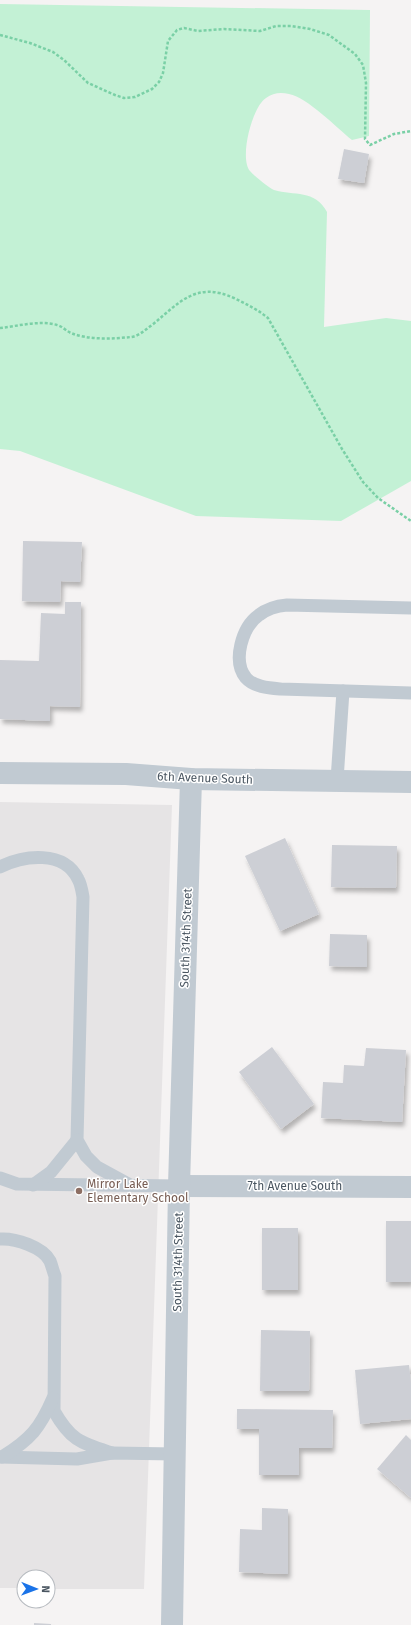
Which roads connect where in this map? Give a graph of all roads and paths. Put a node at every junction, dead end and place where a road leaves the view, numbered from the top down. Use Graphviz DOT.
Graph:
graph roads {
  1 [pos="0,35"];
  2 [pos="411,131"];
  3 [pos="0,328"];
  4 [pos="411,521"];
  5 [pos="411,608"];
  6 [pos="343,691"];
  7 [pos="411,693"];
  8 [pos="0,773"];
  9 [pos="191,779"];
  10 [pos="337,780"];
  11 [pos="411,782"];
  12 [pos="0,867"];
  13 [pos="77,1140"];
  14 [pos="0,1178"];
  15 [pos="33,1184"];
  16 [pos="130,1185"];
  17 [pos="179,1186"];
  18 [pos="411,1187"];
  19 [pos="0,1239"];
  20 [pos="54,1396"];
  21 [pos="112,1453"];
  22 [pos="175,1454"];
  23 [pos="1,1457"];
  24 [pos="172,1625"];
  1 -- 2 [label="path"];
  3 -- 4 [label="path"];
  5 -- 6 [label="lane"];
  6 -- 7 [label="lane"];
  6 -- 10 [label="lane"];
  8 -- 9 [label="street, 6th Avenue South"];
  9 -- 10 [label="street, 6th Avenue South"];
  9 -- 17 [label="street, South 314th Street"];
  10 -- 11 [label="street, 6th Avenue South"];
  12 -- 13 [label="lane"];
  13 -- 15 [label="lane"];
  13 -- 16 [label="lane"];
  14 -- 15 [label="lane"];
  15 -- 16 [label="lane"];
  16 -- 17 [label="lane"];
  17 -- 18 [label="street, 7th Avenue South"];
  17 -- 22 [label="street, South 314th Street"];
  19 -- 20 [label="lane"];
  20 -- 21 [label="lane"];
  20 -- 23 [label="lane"];
  21 -- 22 [label="lane"];
  21 -- 23 [label="lane"];
  22 -- 24 [label="street, South 314th Street"];
}
